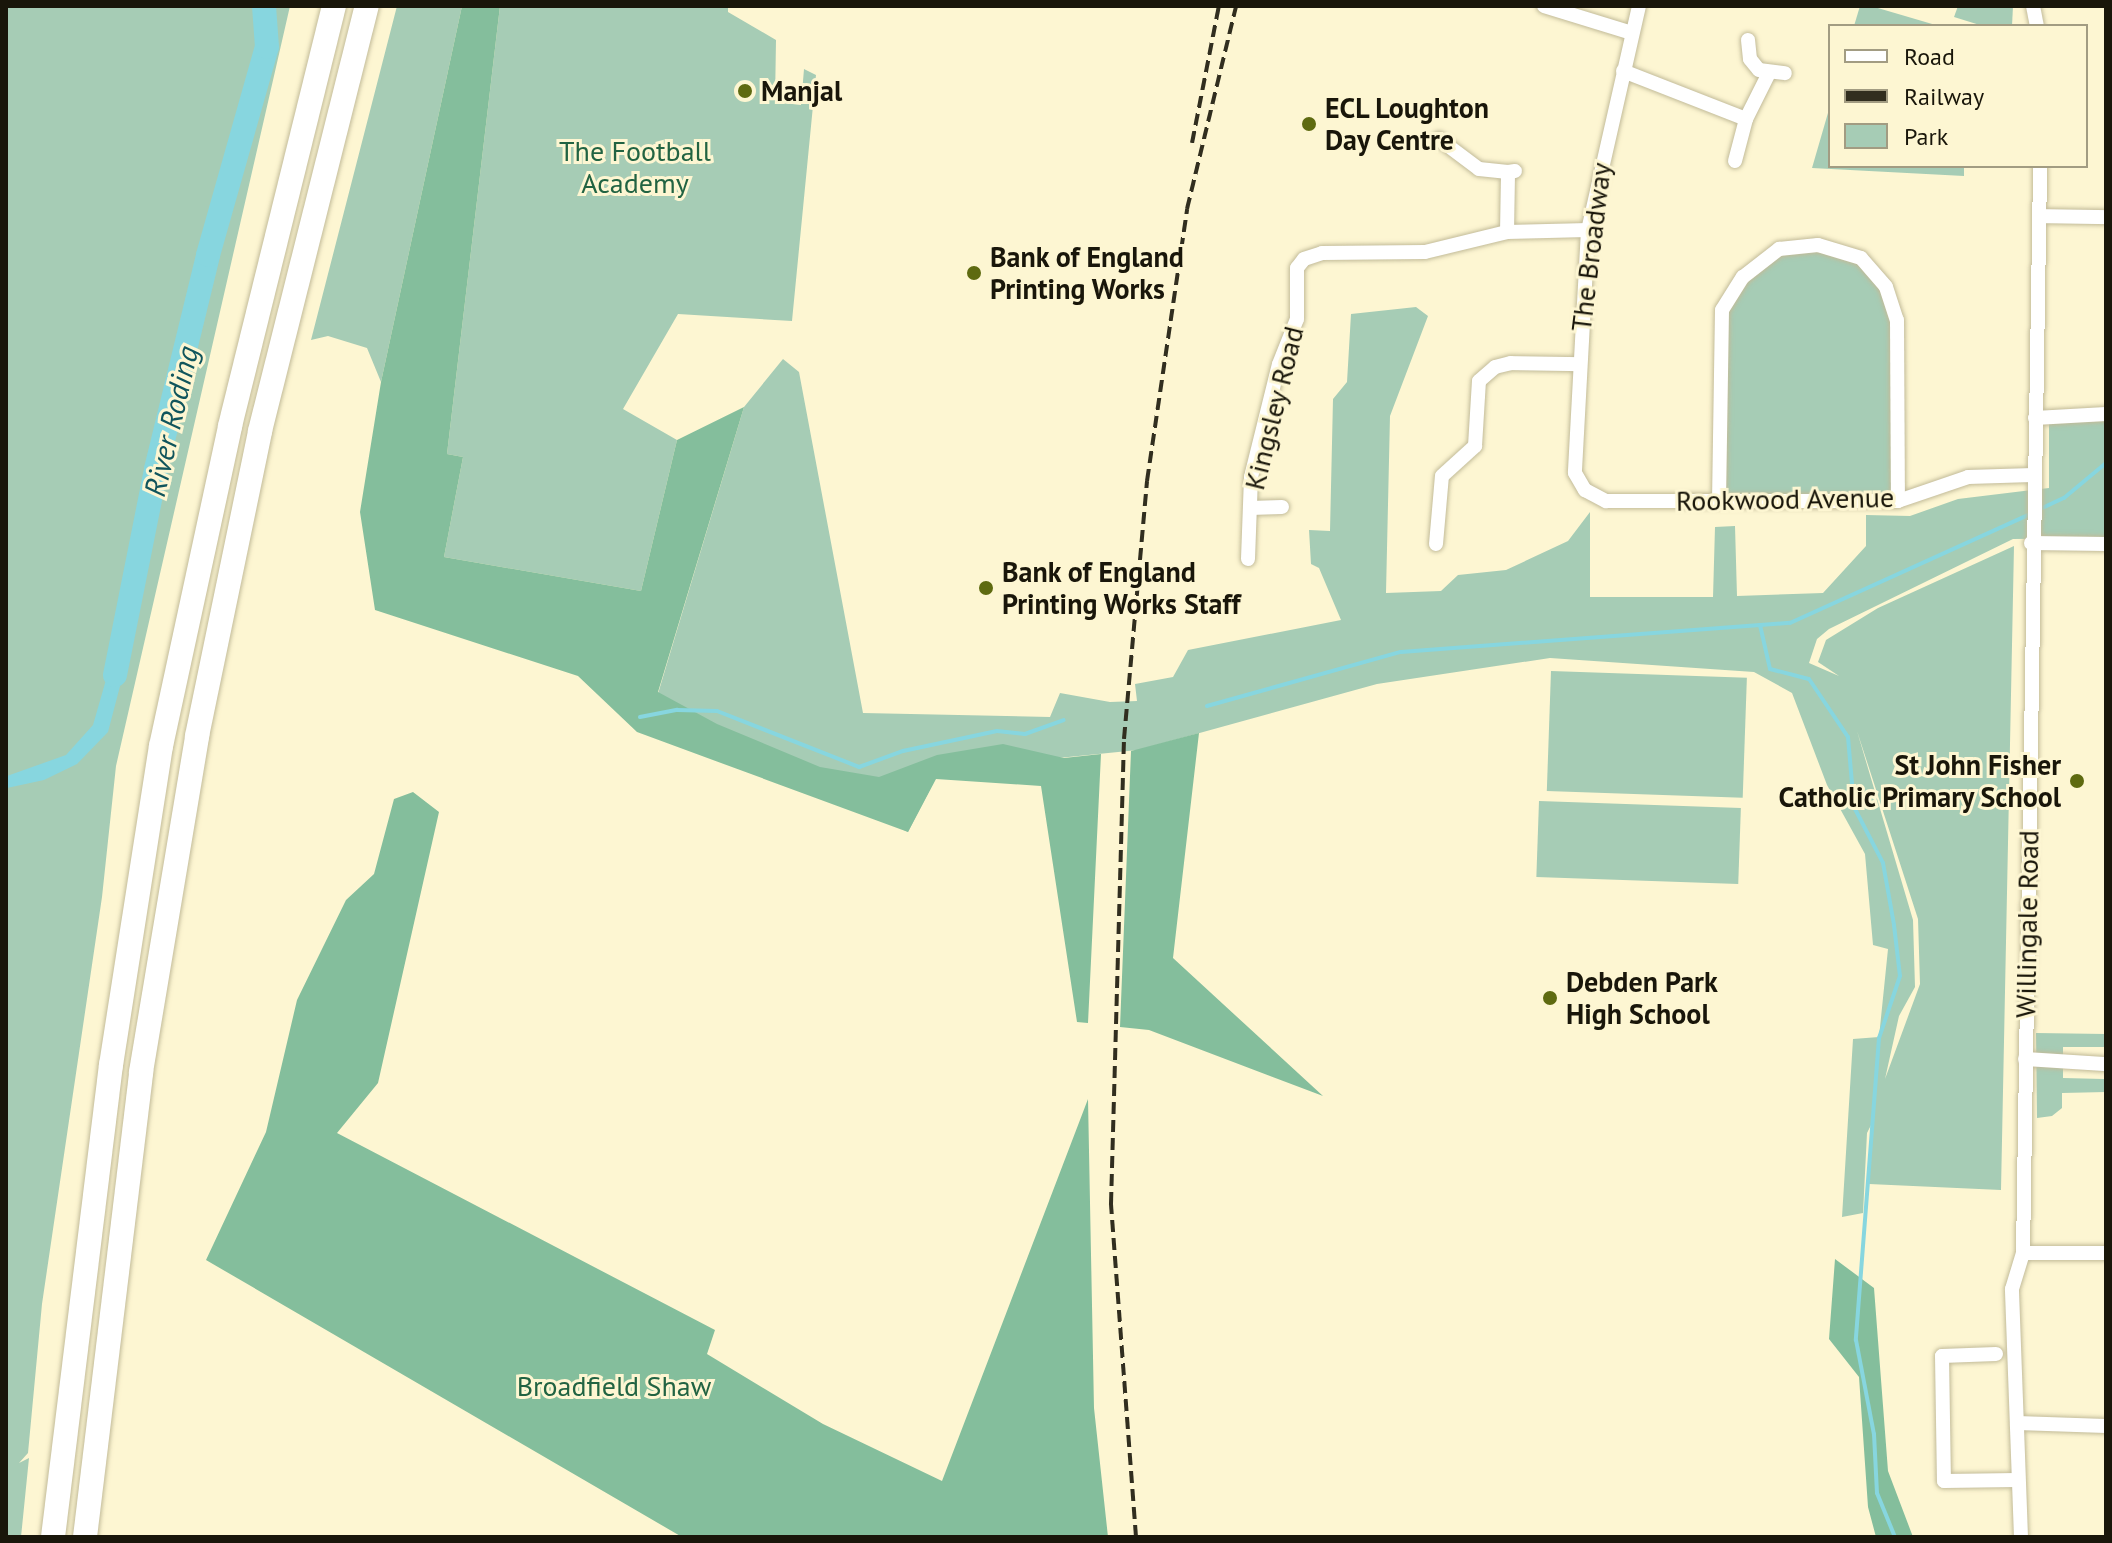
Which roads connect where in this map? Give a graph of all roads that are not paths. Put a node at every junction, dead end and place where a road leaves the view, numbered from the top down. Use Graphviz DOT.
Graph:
graph roads {
  1 [pos="334,6"];
  2 [pos="367,6"];
  3 [pos="1544,6"];
  4 [pos="1639,6"];
  5 [pos="1632,33"];
  6 [pos="1748,40"];
  7 [pos="1623,71"];
  8 [pos="1785,73"];
  9 [pos="1768,75"];
  10 [pos="1746,119"];
  11 [pos="1439,139"];
  12 [pos="1735,161"];
  13 [pos="2040,168"];
  14 [pos="2040,216"];
  15 [pos="2106,217"];
  16 [pos="1588,230"];
  17 [pos="1507,232"];
  18 [pos="1577,364"];
  19 [pos="2106,414"];
  20 [pos="2035,418"];
  21 [pos="2033,475"];
  22 [pos="1585,490"];
  23 [pos="1719,501"];
  24 [pos="1898,501"];
  25 [pos="1282,507"];
  26 [pos="1250,508"];
  27 [pos="2031,543"];
  28 [pos="1436,544"];
  29 [pos="2106,544"];
  30 [pos="1248,559"];
  31 [pos="2025,1059"];
  32 [pos="2105,1064"];
  33 [pos="2023,1253"];
  34 [pos="2106,1253"];
  35 [pos="1996,1354"];
  36 [pos="2017,1423"];
  37 [pos="2106,1426"];
  38 [pos="2017,1480"];
  39 [pos="53,1537"];
  40 [pos="85,1537"];
  41 [pos="2021,1537"];
  1 -- 39 [label="highway"];
  2 -- 40 [label="highway"];
  3 -- 5 [label="street"];
  4 -- 5 [label="street, The Broadway"];
  5 -- 7 [label="street, The Broadway"];
  6 -- 9 [label="street"];
  7 -- 10 [label="street"];
  7 -- 16 [label="street, The Broadway"];
  8 -- 9 [label="street"];
  9 -- 10 [label="street"];
  10 -- 12 [label="street"];
  11 -- 17 [label="street"];
  13 -- 14 [label="street, Willingale Road"];
  14 -- 15 [label="street"];
  14 -- 20 [label="street, Willingale Road"];
  16 -- 17 [label="street, Kingsley Road"];
  16 -- 18 [label="street, The Broadway"];
  17 -- 26 [label="street, Kingsley Road"];
  18 -- 22 [label="street, The Broadway"];
  18 -- 28 [label="street"];
  19 -- 20 [label="street"];
  20 -- 21 [label="street, Willingale Road"];
  21 -- 24 [label="street, Rookwood Avenue"];
  21 -- 27 [label="street, Willingale Road"];
  22 -- 23 [label="street, Rookwood Avenue"];
  23 -- 24 [label="street, Rookwood Avenue"];
  23 -- 24 [label="street"];
  25 -- 26 [label="street"];
  26 -- 30 [label="street, Kingsley Road"];
  27 -- 29 [label="street"];
  27 -- 31 [label="street, Willingale Road"];
  31 -- 32 [label="street"];
  31 -- 33 [label="street, Willingale Road"];
  33 -- 34 [label="street"];
  33 -- 36 [label="street, Willingale Road"];
  35 -- 38 [label="street"];
  36 -- 37 [label="street"];
  36 -- 38 [label="street, Willingale Road"];
  38 -- 41 [label="street, Willingale Road"];
}
